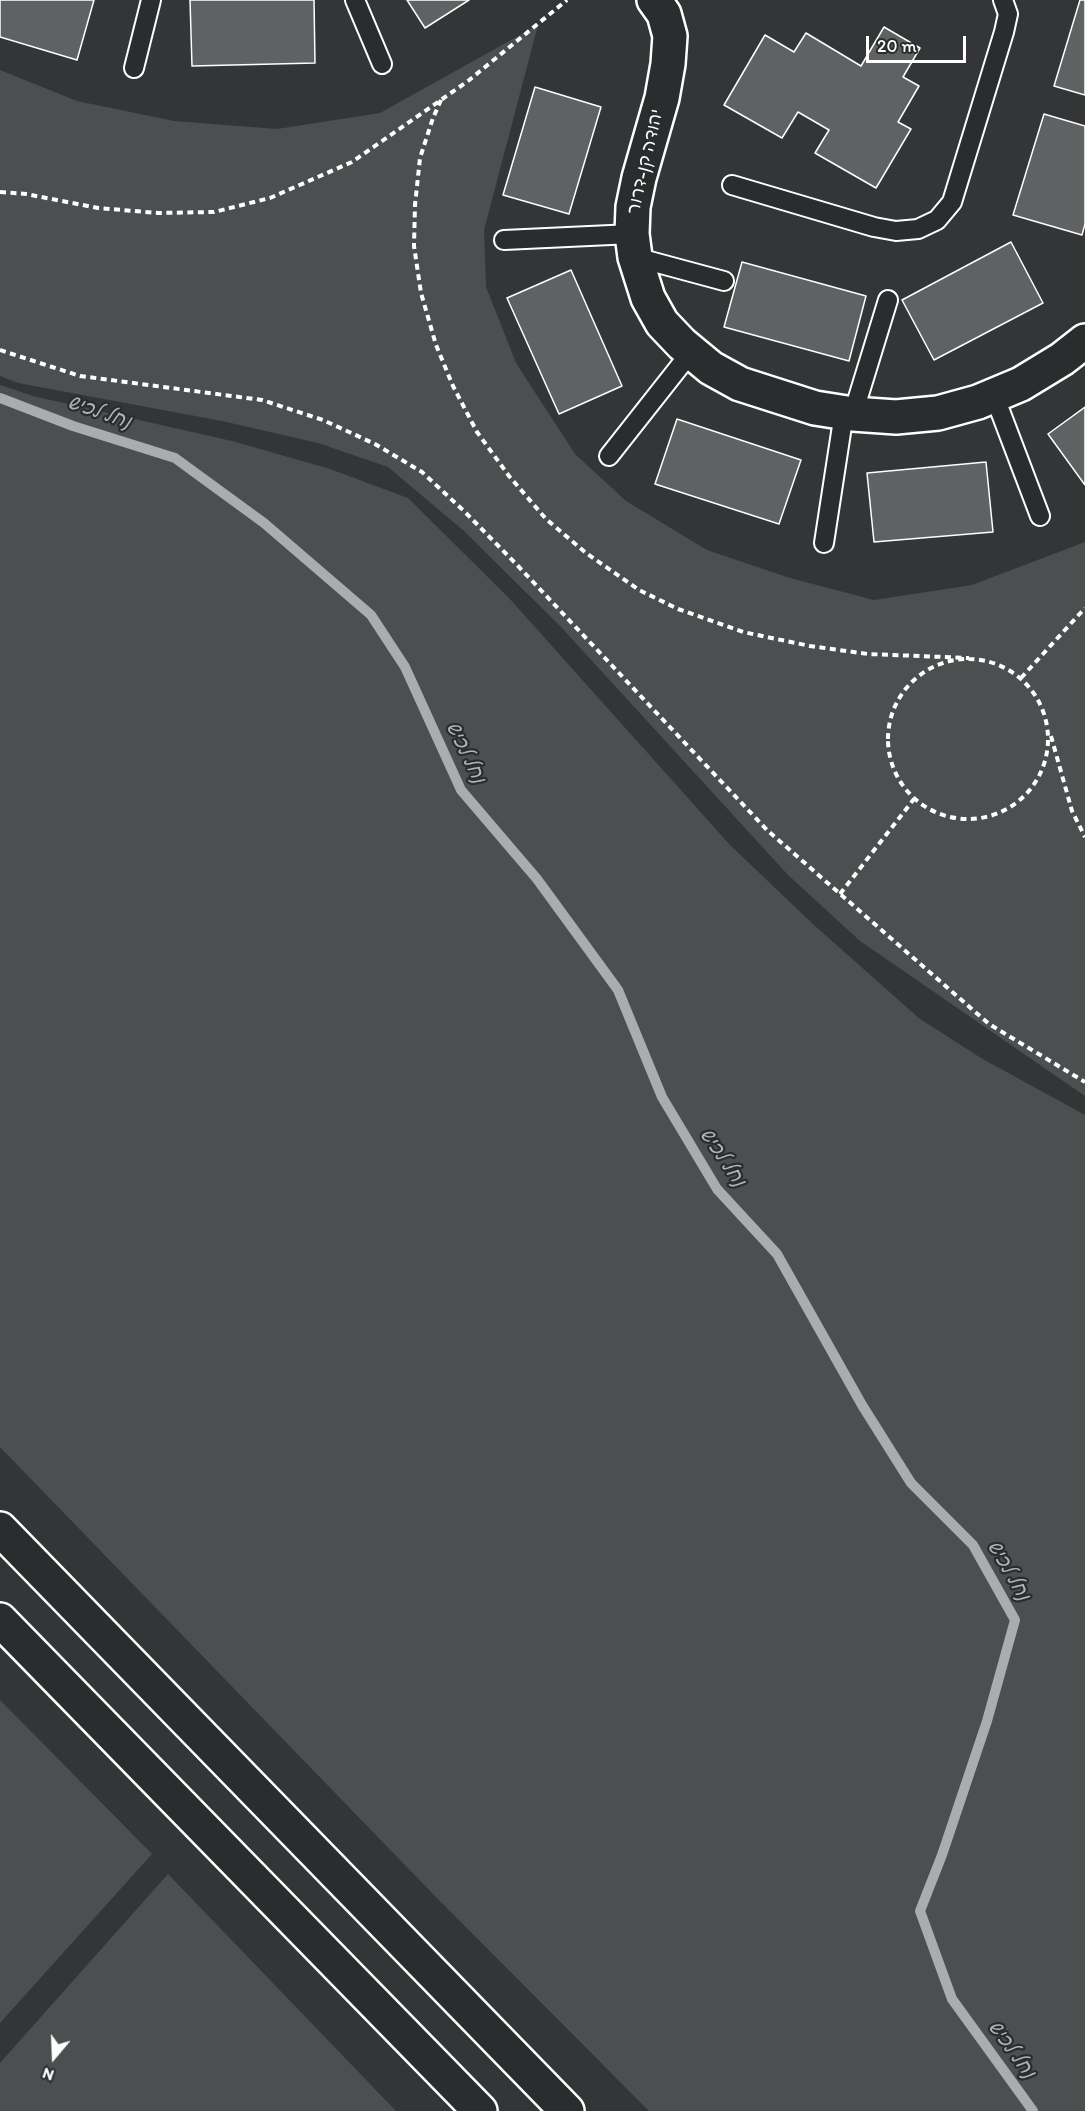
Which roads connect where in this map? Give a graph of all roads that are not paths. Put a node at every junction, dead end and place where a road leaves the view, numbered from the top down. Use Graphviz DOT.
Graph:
graph roads {
  1 [pos="151,0"];
  2 [pos="356,0"];
  3 [pos="654,0"];
  4 [pos="1003,0"];
  5 [pos="382,64"];
  6 [pos="135,68"];
  7 [pos="732,185"];
  8 [pos="504,240"];
  9 [pos="633,246"];
  10 [pos="724,281"];
  11 [pos="888,300"];
  12 [pos="1085,341"];
  13 [pos="691,352"];
  14 [pos="994,395"];
  15 [pos="848,413"];
  16 [pos="609,456"];
  17 [pos="1040,516"];
  18 [pos="824,543"];
  19 [pos="0,1529"];
  20 [pos="0,1620"];
  21 [pos="480,2111"];
  22 [pos="567,2111"];
  1 -- 6 [label="lane"];
  2 -- 5 [label="lane"];
  3 -- 9 [label="main road, יהודה קן-דרור"];
  4 -- 7 [label="lane"];
  8 -- 9 [label="lane"];
  9 -- 10 [label="lane"];
  9 -- 13 [label="main road, יהודה קן-דרור"];
  11 -- 15 [label="lane"];
  12 -- 14 [label="main road, יהודה קן-דרור"];
  13 -- 15 [label="main road, יהודה קן-דרור"];
  13 -- 16 [label="lane"];
  14 -- 15 [label="main road, יהודה קן-דרור"];
  14 -- 17 [label="lane"];
  15 -- 18 [label="lane"];
  19 -- 22 [label="main road"];
  20 -- 21 [label="main road"];
}
